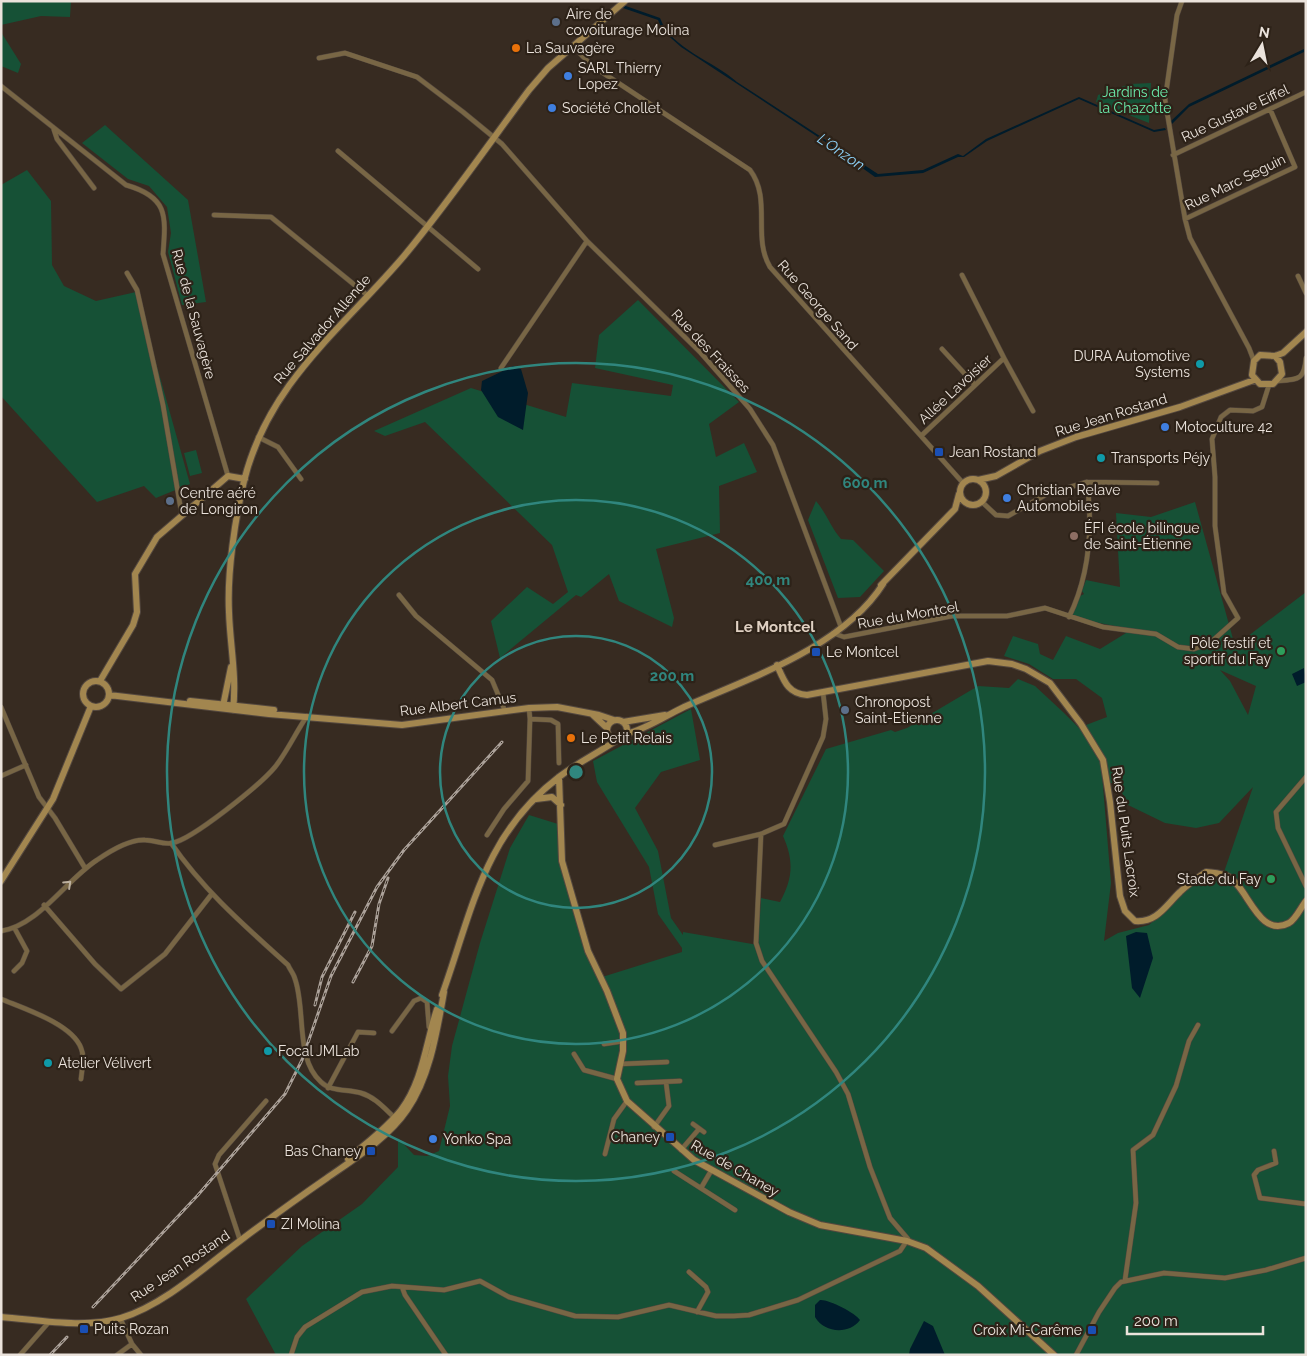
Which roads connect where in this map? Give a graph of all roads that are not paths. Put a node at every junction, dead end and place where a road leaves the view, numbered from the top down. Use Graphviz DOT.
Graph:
graph roads {
  1 [pos="625,1"];
  2 [pos="1182,1"];
  3 [pos="573,46"];
  4 [pos="319,58"];
  5 [pos="1,86"];
  6 [pos="1306,92"];
  7 [pos="1270,109"];
  8 [pos="53,127"];
  9 [pos="493,136"];
  10 [pos="338,151"];
  11 [pos="1173,155"];
  12 [pos="94,188"];
  13 [pos="214,215"];
  14 [pos="1185,219"];
  15 [pos="428,225"];
  16 [pos="586,240"];
  17 [pos="478,269"];
  18 [pos="127,273"];
  19 [pos="962,275"];
  20 [pos="1298,276"];
  21 [pos="1306,293"];
  22 [pos="367,295"];
  23 [pos="1306,332"];
  24 [pos="1249,348"];
  25 [pos="942,349"];
  26 [pos="1288,349"];
  27 [pos="1260,356"];
  28 [pos="1274,356"];
  29 [pos="1004,358"];
  30 [pos="1306,358"];
  31 [pos="1254,361"];
  32 [pos="1280,362"];
  33 [pos="501,368"];
  34 [pos="1251,372"];
  35 [pos="1282,374"];
  36 [pos="1289,380"];
  37 [pos="1278,381"];
  38 [pos="1257,382"];
  39 [pos="975,385"];
  40 [pos="1238,385"];
  41 [pos="1269,385"];
  42 [pos="1266,395"];
  43 [pos="1033,411"];
  44 [pos="921,436"];
  45 [pos="258,437"];
  46 [pos="228,476"];
  47 [pos="996,476"];
  48 [pos="244,478"];
  49 [pos="301,479"];
  50 [pos="978,480"];
  51 [pos="1087,482"];
  52 [pos="962,483"];
  53 [pos="1157,483"];
  54 [pos="986,491"];
  55 [pos="959,494"];
  56 [pos="982,502"];
  57 [pos="968,505"];
  58 [pos="956,509"];
  59 [pos="182,516"];
  60 [pos="398,596"];
  61 [pos="1069,617"];
  62 [pos="841,627"];
  63 [pos="834,633"];
  64 [pos="233,661"];
  65 [pos="778,665"];
  66 [pos="100,681"];
  67 [pos="823,692"];
  68 [pos="108,695"];
  69 [pos="91,706"];
  70 [pos="223,706"];
  71 [pos="1,707"];
  72 [pos="233,708"];
  73 [pos="529,708"];
  74 [pos="505,711"];
  75 [pos="591,714"];
  76 [pos="666,715"];
  77 [pos="306,716"];
  78 [pos="530,719"];
  79 [pos="614,720"];
  80 [pos="623,722"];
  81 [pos="607,731"];
  82 [pos="626,734"];
  83 [pos="617,740"];
  84 [pos="604,748"];
  85 [pos="559,763"];
  86 [pos="26,765"];
  87 [pos="1,776"];
  88 [pos="559,777"];
  89 [pos="1306,777"];
  90 [pos="534,799"];
  91 [pos="561,805"];
  92 [pos="46,808"];
  93 [pos="761,834"];
  94 [pos="487,835"];
  95 [pos="171,844"];
  96 [pos="715,845"];
  97 [pos="85,868"];
  98 [pos="1,881"];
  99 [pos="1306,886"];
  100 [pos="211,895"];
  101 [pos="1306,901"];
  102 [pos="44,905"];
  103 [pos="15,929"];
  104 [pos="1,931"];
  105 [pos="14,971"];
  106 [pos="1,999"];
  107 [pos="1198,1025"];
  108 [pos="432,1029"];
  109 [pos="392,1031"];
  110 [pos="374,1033"];
  111 [pos="624,1041"];
  112 [pos="604,1044"];
  113 [pos="574,1054"];
  114 [pos="667,1062"];
  115 [pos="620,1064"];
  116 [pos="81,1079"];
  117 [pos="617,1079"];
  118 [pos="680,1081"];
  119 [pos="666,1082"];
  120 [pos="637,1083"];
  121 [pos="328,1088"];
  122 [pos="266,1101"];
  123 [pos="627,1101"];
  124 [pos="397,1119"];
  125 [pos="693,1124"];
  126 [pos="654,1127"];
  127 [pos="699,1128"];
  128 [pos="704,1132"];
  129 [pos="681,1150"];
  130 [pos="1274,1152"];
  131 [pos="605,1154"];
  132 [pos="674,1171"];
  133 [pos="711,1171"];
  134 [pos="701,1188"];
  135 [pos="1306,1204"];
  136 [pos="735,1210"];
  137 [pos="240,1240"];
  138 [pos="907,1241"];
  139 [pos="1306,1258"];
  140 [pos="688,1272"];
  141 [pos="1126,1280"];
  142 [pos="402,1287"];
  143 [pos="697,1312"];
  144 [pos="1,1318"];
  145 [pos="120,1318"];
  146 [pos="50,1321"];
  147 [pos="132,1344"];
  148 [pos="20,1355"];
  149 [pos="117,1355"];
  150 [pos="141,1355"];
  151 [pos="291,1355"];
  152 [pos="446,1355"];
  153 [pos="1054,1355"];
  154 [pos="1076,1355"];
  1 -- 3 [label="street, Rue Salvador Allende"];
  2 -- 11 [label="street"];
  3 -- 9 [label="street, Rue Salvador Allende"];
  3 -- 44 [label="street, Rue George Sand"];
  4 -- 9 [label="street, Rue des Fraisses"];
  5 -- 8 [label="street, Rue de la Sauvagère"];
  6 -- 7 [label="street, Rue Gustave Eiffel"];
  7 -- 11 [label="street, Rue Gustave Eiffel"];
  7 -- 14 [label="street, Rue Marc Seguin"];
  8 -- 12 [label="street"];
  8 -- 46 [label="street, Rue de la Sauvagère"];
  9 -- 15 [label="street, Rue Salvador Allende"];
  9 -- 16 [label="street, Rue des Fraisses"];
  10 -- 15 [label="street"];
  11 -- 14 [label="street"];
  13 -- 22 [label="street"];
  14 -- 24 [label="street"];
  15 -- 17 [label="street"];
  15 -- 22 [label="street, Rue Salvador Allende"];
  16 -- 33 [label="street"];
  16 -- 62 [label="street, Rue des Fraisses"];
  18 -- 59 [label="street"];
  19 -- 29 [label="street, Allée Lavoisier"];
  20 -- 21 [label="street"];
  22 -- 45 [label="street, Rue Salvador Allende"];
  23 -- 26 [label="street"];
  24 -- 27 [label="street"];
  24 -- 31 [label="street"];
  25 -- 39 [label="street"];
  26 -- 28 [label="street"];
  26 -- 32 [label="street"];
  27 -- 28 [label="street"];
  27 -- 31 [label="street"];
  28 -- 32 [label="street"];
  29 -- 39 [label="street, Allée Lavoisier"];
  29 -- 43 [label="street, Allée Lavoisier"];
  30 -- 36 [label="street"];
  31 -- 34 [label="street"];
  32 -- 35 [label="street"];
  34 -- 38 [label="street"];
  34 -- 40 [label="street"];
  35 -- 36 [label="street"];
  35 -- 37 [label="street"];
  36 -- 37 [label="street"];
  37 -- 41 [label="street"];
  38 -- 40 [label="street, Rue Jean Rostand"];
  38 -- 41 [label="street"];
  38 -- 42 [label="street"];
  39 -- 44 [label="street, Allée Lavoisier"];
  40 -- 47 [label="street, Rue Jean Rostand"];
  41 -- 42 [label="street"];
  42 -- 61 [label="street, Rue du Montcel"];
  44 -- 52 [label="street, Rue George Sand"];
  45 -- 48 [label="street, Rue Salvador Allende"];
  45 -- 49 [label="street"];
  46 -- 48 [label="street"];
  46 -- 59 [label="street"];
  47 -- 50 [label="street"];
  47 -- 54 [label="street"];
  48 -- 64 [label="street, Rue Salvador Allende"];
  50 -- 52 [label="street"];
  50 -- 54 [label="street"];
  51 -- 53 [label="street"];
  51 -- 56 [label="street"];
  51 -- 61 [label="street"];
  52 -- 55 [label="street"];
  54 -- 56 [label="street"];
  55 -- 57 [label="street"];
  55 -- 58 [label="street"];
  56 -- 57 [label="street"];
  57 -- 58 [label="street"];
  58 -- 62 [label="street"];
  59 -- 66 [label="street"];
  60 -- 74 [label="street"];
  61 -- 63 [label="street, Rue du Montcel"];
  62 -- 63 [label="street"];
  63 -- 65 [label="street"];
  64 -- 70 [label="street"];
  64 -- 72 [label="street"];
  65 -- 67 [label="street, Rue du Puits Lacroix"];
  65 -- 76 [label="street"];
  66 -- 68 [label="street"];
  66 -- 69 [label="street"];
  67 -- 93 [label="street"];
  67 -- 101 [label="street, Rue du Puits Lacroix"];
  68 -- 69 [label="street"];
  68 -- 70 [label="street, Rue Albert Camus"];
  69 -- 92 [label="street"];
  70 -- 72 [label="street, Rue Albert Camus"];
  71 -- 86 [label="street"];
  72 -- 77 [label="street, Rue Albert Camus"];
  73 -- 74 [label="street, Rue Albert Camus"];
  73 -- 75 [label="street, Rue Albert Camus"];
  73 -- 78 [label="street"];
  74 -- 77 [label="street, Rue Albert Camus"];
  75 -- 79 [label="street, Rue Albert Camus"];
  75 -- 81 [label="street, Rue Albert Camus"];
  76 -- 80 [label="street"];
  76 -- 82 [label="street"];
  77 -- 95 [label="street"];
  78 -- 85 [label="street"];
  78 -- 94 [label="street"];
  79 -- 80 [label="street"];
  79 -- 81 [label="street"];
  80 -- 82 [label="street"];
  81 -- 83 [label="street"];
  81 -- 84 [label="street"];
  82 -- 83 [label="street"];
  83 -- 84 [label="street, Rue Jean Rostand"];
  84 -- 88 [label="street, Rue Jean Rostand"];
  86 -- 87 [label="street"];
  86 -- 92 [label="street"];
  88 -- 90 [label="street, Rue Jean Rostand"];
  88 -- 91 [label="street"];
  89 -- 99 [label="street"];
  90 -- 91 [label="street"];
  90 -- 108 [label="street, Rue Jean Rostand"];
  91 -- 111 [label="street"];
  92 -- 97 [label="street"];
  92 -- 98 [label="street"];
  93 -- 96 [label="street"];
  93 -- 138 [label="street"];
  95 -- 97 [label="street"];
  95 -- 100 [label="street"];
  102 -- 97 [label="street, one-way"];
  100 -- 102 [label="street"];
  100 -- 121 [label="street"];
  102 -- 103 [label="street"];
  103 -- 104 [label="street"];
  103 -- 105 [label="street"];
  106 -- 116 [label="street"];
  107 -- 141 [label="street"];
  108 -- 109 [label="street"];
  108 -- 124 [label="street, Rue Jean Rostand"];
  108 -- 124 [label="street, Rue Jean Rostand"];
  110 -- 121 [label="street"];
  111 -- 112 [label="street"];
  111 -- 115 [label="street"];
  113 -- 117 [label="street"];
  114 -- 115 [label="street"];
  115 -- 117 [label="street"];
  117 -- 123 [label="street, Rue de Chaney"];
  118 -- 119 [label="street"];
  119 -- 120 [label="street"];
  119 -- 126 [label="street"];
  121 -- 124 [label="street"];
  122 -- 137 [label="street"];
  123 -- 126 [label="street, Rue de Chaney"];
  123 -- 131 [label="street"];
  124 -- 137 [label="street, Rue Jean Rostand"];
  125 -- 127 [label="street"];
  126 -- 129 [label="street, Rue de Chaney"];
  127 -- 128 [label="street"];
  127 -- 129 [label="street"];
  129 -- 133 [label="street, Rue de Chaney"];
  130 -- 135 [label="street"];
  132 -- 134 [label="street"];
  133 -- 134 [label="street"];
  133 -- 138 [label="street, Rue de Chaney"];
  134 -- 136 [label="street"];
  137 -- 145 [label="street, Rue Jean Rostand"];
  138 -- 143 [label="street"];
  138 -- 153 [label="street, Rue de Chaney"];
  139 -- 141 [label="street"];
  140 -- 143 [label="street"];
  141 -- 154 [label="street"];
  142 -- 143 [label="street"];
  142 -- 151 [label="street"];
  142 -- 152 [label="street"];
  144 -- 146 [label="street, Rue Jean Rostand"];
  145 -- 146 [label="street, Rue Jean Rostand"];
  145 -- 147 [label="street"];
  146 -- 148 [label="street"];
  147 -- 149 [label="street"];
  147 -- 150 [label="street"];
}
